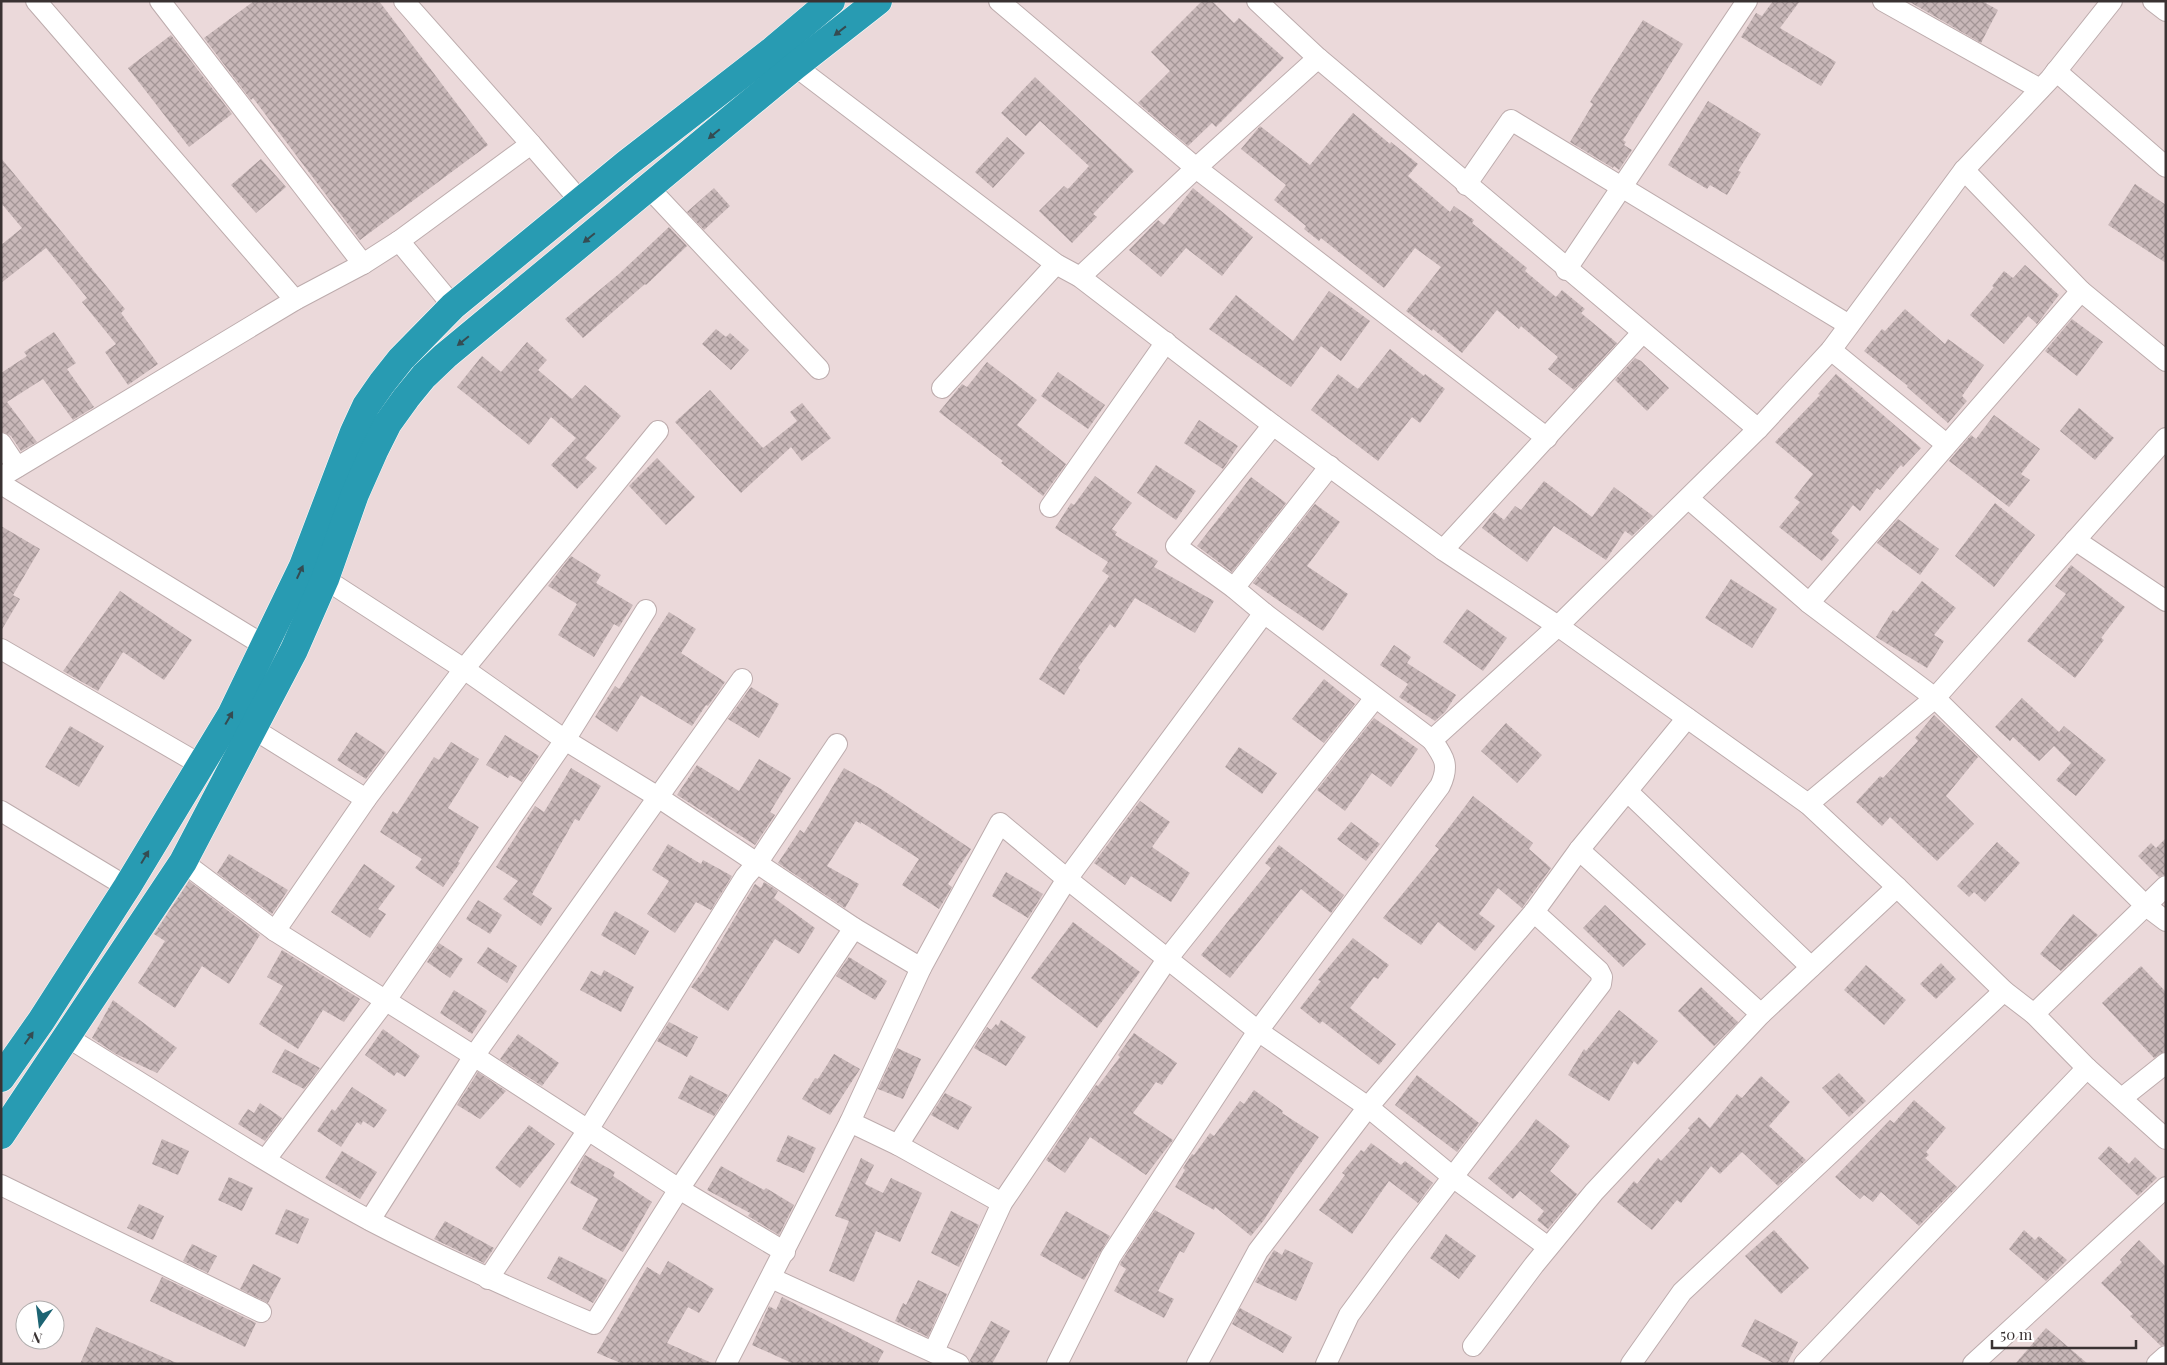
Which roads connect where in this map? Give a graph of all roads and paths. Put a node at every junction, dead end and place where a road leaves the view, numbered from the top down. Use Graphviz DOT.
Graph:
graph roads {
  1 [pos="36,1"];
  2 [pos="160,1"];
  3 [pos="404,1"];
  4 [pos="831,1"];
  5 [pos="878,1"];
  6 [pos="999,1"];
  7 [pos="1257,1"];
  8 [pos="1748,1"];
  9 [pos="1883,1"];
  10 [pos="2112,1"];
  11 [pos="2153,1"];
  12 [pos="2166,11"];
  13 [pos="1318,58"];
  14 [pos="795,66"];
  15 [pos="2056,71"];
  16 [pos="2040,89"];
  17 [pos="531,144"];
  18 [pos="2166,167"];
  19 [pos="1196,168"];
  20 [pos="1964,170"];
  21 [pos="1466,185"];
  22 [pos="1622,187"];
  23 [pos="649,188"];
  24 [pos="581,202"];
  25 [pos="399,242"];
  26 [pos="363,264"];
  27 [pos="1056,264"];
  28 [pos="1566,270"];
  29 [pos="1080,276"];
  30 [pos="2081,291"];
  31 [pos="295,300"];
  32 [pos="453,306"];
  33 [pos="1849,325"];
  34 [pos="1642,333"];
  35 [pos="1166,342"];
  36 [pos="1831,350"];
  37 [pos="2166,361"];
  38 [pos="819,369"];
  39 [pos="942,388"];
  40 [pos="1273,425"];
  41 [pos="1758,429"];
  42 [pos="658,431"];
  43 [pos="1547,438"];
  44 [pos="2166,438"];
  45 [pos="1,443"];
  46 [pos="1946,444"];
  47 [pos="1330,466"];
  48 [pos="9,472"];
  49 [pos="1,484"];
  50 [pos="1689,499"];
  51 [pos="1050,507"];
  52 [pos="2075,540"];
  53 [pos="1443,550"];
  54 [pos="325,578"];
  55 [pos="1234,588"];
  56 [pos="2166,601"];
  57 [pos="1809,603"];
  58 [pos="646,610"];
  59 [pos="1264,613"];
  60 [pos="1558,626"];
  61 [pos="265,646"];
  62 [pos="1,649"];
  63 [pos="464,669"];
  64 [pos="742,679"];
  65 [pos="1375,698"];
  66 [pos="1935,698"];
  67 [pos="1687,718"];
  68 [pos="252,728"];
  69 [pos="565,740"];
  70 [pos="1432,740"];
  71 [pos="837,744"];
  72 [pos="201,765"];
  73 [pos="1628,792"];
  74 [pos="658,797"];
  75 [pos="366,799"];
  76 [pos="1808,804"];
  77 [pos="1,811"];
  78 [pos="1579,850"];
  79 [pos="183,862"];
  80 [pos="758,862"];
  81 [pos="1067,880"];
  82 [pos="127,886"];
  83 [pos="2166,886"];
  84 [pos="1897,887"];
  85 [pos="2146,906"];
  86 [pos="1534,912"];
  87 [pos="2166,920"];
  88 [pos="854,928"];
  89 [pos="274,931"];
  90 [pos="1168,958"];
  91 [pos="1812,967"];
  92 [pos="921,968"];
  93 [pos="2004,991"];
  94 [pos="386,1000"];
  95 [pos="1761,1014"];
  96 [pos="2034,1014"];
  97 [pos="1258,1031"];
  98 [pos="67,1037"];
  99 [pos="474,1056"];
  100 [pos="2166,1063"];
  101 [pos="2087,1068"];
  102 [pos="1,1078"];
  103 [pos="2122,1098"];
  104 [pos="1368,1107"];
  105 [pos="850,1122"];
  106 [pos="588,1130"];
  107 [pos="1,1135"];
  108 [pos="2166,1139"];
  109 [pos="898,1145"];
  110 [pos="266,1159"];
  111 [pos="1454,1178"];
  112 [pos="1,1185"];
  113 [pos="2166,1187"];
  114 [pos="678,1189"];
  115 [pos="1002,1203"];
  116 [pos="370,1220"];
  117 [pos="1548,1247"];
  118 [pos="784,1252"];
  119 [pos="771,1278"];
  120 [pos="488,1279"];
  121 [pos="261,1312"];
  122 [pos="1474,1346"];
  123 [pos="934,1351"];
  124 [pos="2166,1356"];
  125 [pos="726,1364"];
  126 [pos="959,1364"];
  127 [pos="1057,1364"];
  128 [pos="1197,1364"];
  129 [pos="1326,1364"];
  130 [pos="1631,1364"];
  131 [pos="1804,1364"];
  132 [pos="1974,1364"];
  133 [pos="2156,1364"];
  1 -- 31 [label="street"];
  2 -- 26 [label="street"];
  3 -- 17 [label="street"];
  4 -- 24 [label="highway"];
  5 -- 14 [label="highway, one-way"];
  6 -- 19 [label="street"];
  7 -- 13 [label="street"];
  8 -- 22 [label="street"];
  9 -- 16 [label="street"];
  10 -- 15 [label="street"];
  11 -- 12 [label="street"];
  13 -- 19 [label="street"];
  13 -- 21 [label="street"];
  14 -- 23 [label="highway, one-way"];
  14 -- 27 [label="street"];
  15 -- 16 [label="street"];
  15 -- 18 [label="street"];
  16 -- 20 [label="street"];
  17 -- 24 [label="street"];
  17 -- 25 [label="street"];
  19 -- 29 [label="street"];
  19 -- 43 [label="street"];
  20 -- 30 [label="street"];
  20 -- 33 [label="street"];
  21 -- 22 [label="street"];
  21 -- 28 [label="street"];
  22 -- 28 [label="street"];
  22 -- 33 [label="street"];
  23 -- 38 [label="street"];
  23 -- 54 [label="highway, one-way"];
  24 -- 32 [label="highway"];
  25 -- 26 [label="street"];
  25 -- 32 [label="street"];
  26 -- 31 [label="street"];
  27 -- 29 [label="street"];
  27 -- 39 [label="street"];
  28 -- 34 [label="street"];
  29 -- 35 [label="street"];
  30 -- 37 [label="street"];
  30 -- 46 [label="street"];
  31 -- 48 [label="street"];
  61 -- 32 [label="highway, one-way"];
  33 -- 36 [label="street"];
  34 -- 41 [label="street"];
  34 -- 43 [label="street"];
  35 -- 40 [label="street"];
  35 -- 51 [label="street"];
  36 -- 41 [label="street"];
  36 -- 46 [label="street"];
  40 -- 47 [label="street"];
  40 -- 55 [label="street"];
  41 -- 50 [label="street"];
  42 -- 63 [label="street"];
  43 -- 53 [label="street"];
  44 -- 52 [label="street"];
  45 -- 48 [label="street"];
  46 -- 57 [label="street"];
  47 -- 53 [label="street"];
  47 -- 55 [label="street"];
  49 -- 61 [label="street"];
  50 -- 57 [label="street"];
  50 -- 60 [label="street"];
  52 -- 56 [label="street"];
  52 -- 66 [label="street"];
  53 -- 60 [label="street"];
  54 -- 63 [label="street"];
  54 -- 68 [label="highway"];
  55 -- 59 [label="street"];
  57 -- 66 [label="street"];
  58 -- 69 [label="street"];
  59 -- 65 [label="street"];
  59 -- 81 [label="street"];
  60 -- 67 [label="street"];
  60 -- 70 [label="street"];
  72 -- 61 [label="highway, one-way"];
  62 -- 72 [label="street"];
  63 -- 69 [label="street"];
  63 -- 75 [label="street"];
  64 -- 74 [label="street"];
  65 -- 70 [label="street"];
  65 -- 90 [label="street"];
  66 -- 76 [label="street"];
  66 -- 85 [label="street"];
  67 -- 73 [label="street"];
  67 -- 76 [label="street"];
  68 -- 75 [label="street"];
  68 -- 79 [label="highway"];
  69 -- 74 [label="street"];
  69 -- 94 [label="street"];
  70 -- 97 [label="street"];
  71 -- 80 [label="street"];
  82 -- 72 [label="highway, one-way"];
  73 -- 78 [label="street"];
  73 -- 91 [label="street"];
  74 -- 80 [label="street"];
  74 -- 99 [label="street"];
  75 -- 89 [label="street"];
  76 -- 84 [label="street"];
  77 -- 82 [label="street"];
  78 -- 86 [label="street"];
  78 -- 95 [label="street"];
  79 -- 89 [label="street"];
  79 -- 98 [label="highway"];
  80 -- 88 [label="street"];
  80 -- 106 [label="street"];
  81 -- 90 [label="street"];
  81 -- 92 [label="street"];
  81 -- 109 [label="street"];
  102 -- 82 [label="highway, one-way"];
  83 -- 85 [label="street"];
  84 -- 91 [label="street"];
  84 -- 93 [label="street"];
  85 -- 87 [label="street"];
  85 -- 96 [label="street"];
  86 -- 104 [label="street"];
  86 -- 111 [label="street"];
  88 -- 92 [label="street"];
  88 -- 114 [label="street"];
  89 -- 94 [label="street"];
  90 -- 97 [label="street"];
  90 -- 115 [label="street"];
  91 -- 95 [label="street"];
  92 -- 105 [label="street"];
  93 -- 96 [label="street"];
  93 -- 130 [label="street"];
  94 -- 99 [label="street"];
  94 -- 110 [label="street"];
  95 -- 117 [label="street"];
  96 -- 101 [label="street"];
  97 -- 104 [label="street"];
  97 -- 127 [label="street"];
  98 -- 107 [label="highway"];
  98 -- 110 [label="street"];
  99 -- 106 [label="street"];
  99 -- 116 [label="street"];
  100 -- 103 [label="street"];
  101 -- 103 [label="street"];
  101 -- 131 [label="street"];
  103 -- 108 [label="street"];
  104 -- 111 [label="street"];
  104 -- 128 [label="street"];
  105 -- 109 [label="street"];
  105 -- 118 [label="street"];
  106 -- 114 [label="street"];
  106 -- 120 [label="street"];
  109 -- 115 [label="street"];
  110 -- 116 [label="street"];
  111 -- 117 [label="street"];
  111 -- 129 [label="street"];
  112 -- 121 [label="street"];
  113 -- 132 [label="street"];
  114 -- 118 [label="street"];
  114 -- 120 [label="street"];
  115 -- 123 [label="street"];
  116 -- 120 [label="street"];
  117 -- 122 [label="street"];
  118 -- 119 [label="street"];
  119 -- 123 [label="street"];
  119 -- 125 [label="street"];
  123 -- 126 [label="street"];
  124 -- 133 [label="street"];
}
